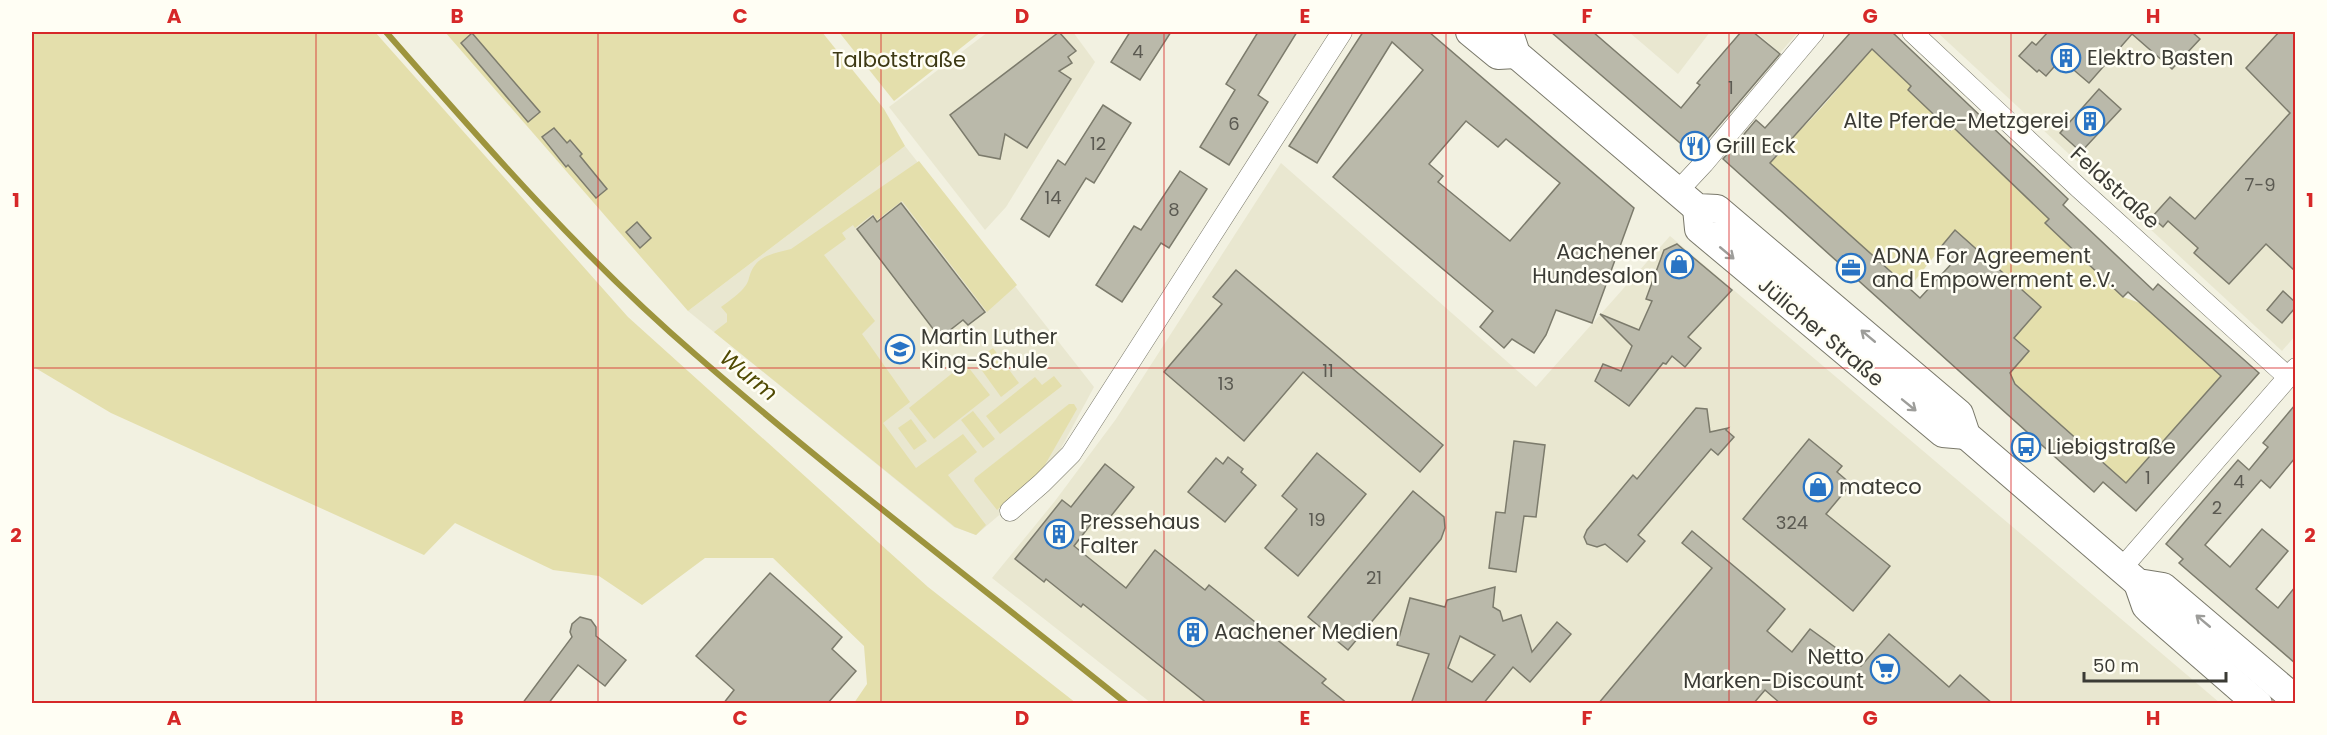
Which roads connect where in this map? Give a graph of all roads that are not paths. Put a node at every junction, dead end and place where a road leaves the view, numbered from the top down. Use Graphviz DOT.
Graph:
graph roads {
  1 [pos="1342,32"];
  2 [pos="1470,32"];
  3 [pos="1814,32"];
  4 [pos="1912,32"];
  5 [pos="1510,43"];
  6 [pos="1687,200"];
  7 [pos="2292,373"];
  8 [pos="1010,511"];
  9 [pos="2130,576"];
  10 [pos="2295,700"];
  11 [pos="2258,704"];
  1 -- 8 [label="street"];
  2 -- 5 [label="main road, Jülicher Straße"];
  3 -- 6 [label="street"];
  4 -- 7 [label="street, Feldstraße"];
  5 -- 6 [label="main road, Jülicher Straße"];
  6 -- 9 [label="main road, Jülicher Straße"];
  7 -- 9 [label="street"];
  10 -- 9 [label="main road, Jülicher Straße, one-way"];
  9 -- 11 [label="main road, Jülicher Straße"];
}
